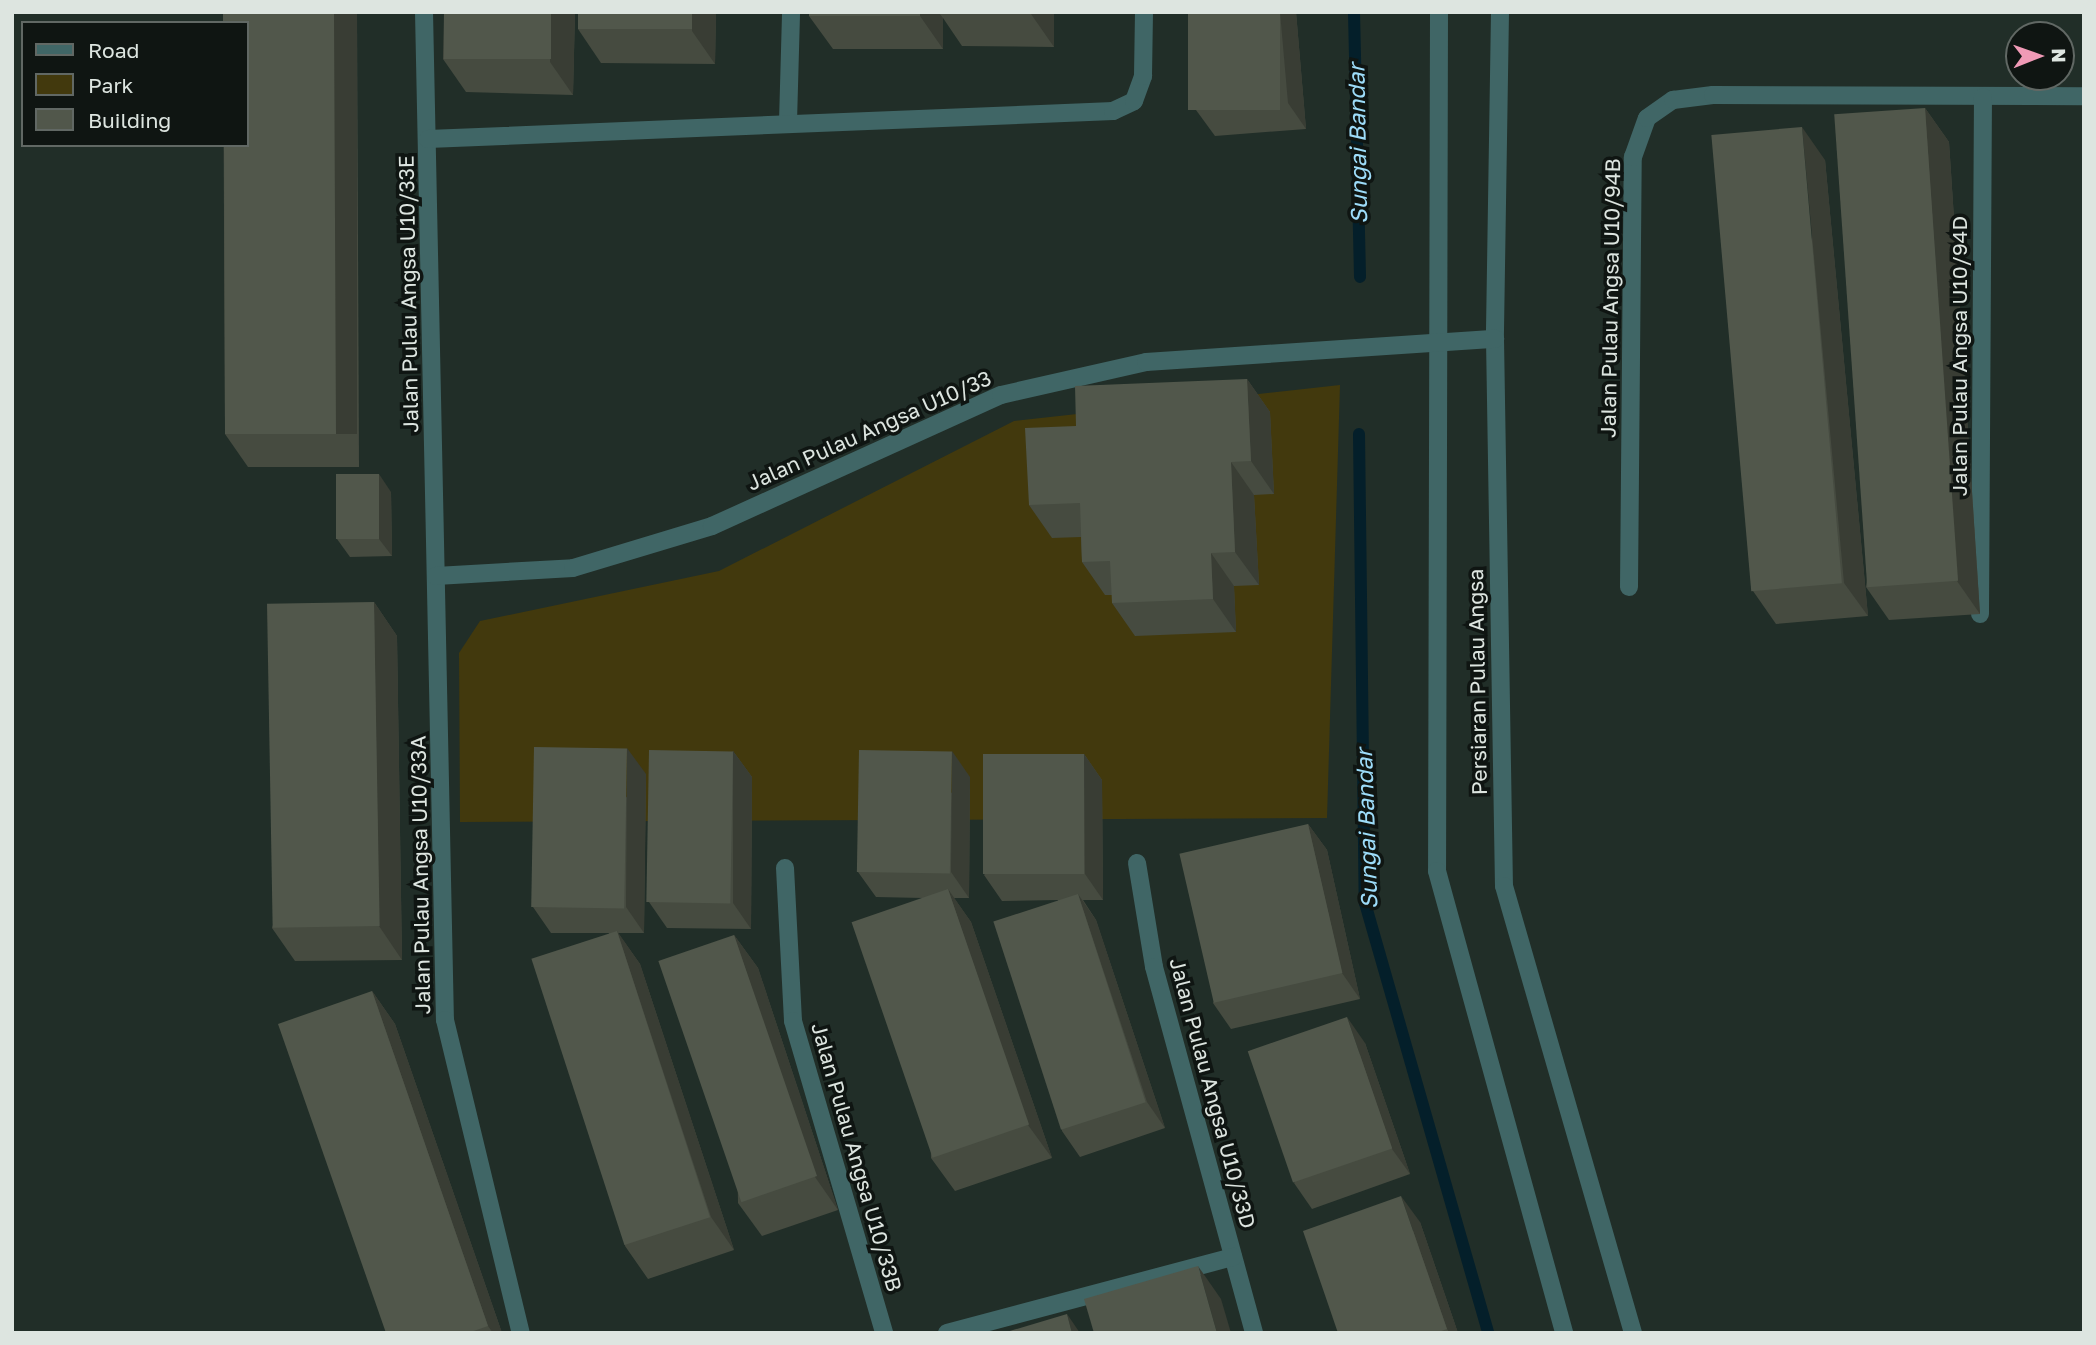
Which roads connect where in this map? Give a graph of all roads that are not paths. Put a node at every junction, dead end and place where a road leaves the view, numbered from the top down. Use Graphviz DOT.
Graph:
graph roads {
  1 [pos="424,12"];
  2 [pos="791,12"];
  3 [pos="1144,12"];
  4 [pos="1439,12"];
  5 [pos="1500,12"];
  6 [pos="2084,96"];
  7 [pos="1983,97"];
  8 [pos="788,122"];
  9 [pos="428,139"];
  10 [pos="1440,338"];
  11 [pos="1495,339"];
  12 [pos="436,576"];
  13 [pos="1629,587"];
  14 [pos="1980,614"];
  15 [pos="1137,863"];
  16 [pos="785,868"];
  17 [pos="1234,1257"];
  18 [pos="521,1333"];
  19 [pos="884,1333"];
  20 [pos="947,1333"];
  21 [pos="1254,1333"];
  22 [pos="1564,1333"];
  23 [pos="1633,1333"];
  1 -- 9 [label="street, Jalan Pulau Angsa U10/33E"];
  2 -- 8 [label="street"];
  3 -- 8 [label="street"];
  4 -- 10 [label="street, Persiaran Pulau Angsa"];
  5 -- 11 [label="street, Persiaran Pulau Angsa"];
  6 -- 7 [label="street, Jalan Pulau Angsa U10/94B"];
  7 -- 13 [label="street, Jalan Pulau Angsa U10/94B"];
  7 -- 14 [label="street, Jalan Pulau Angsa U10/94D"];
  8 -- 9 [label="street"];
  9 -- 12 [label="street, Jalan Pulau Angsa U10/33E"];
  10 -- 11 [label="street, Jalan Pulau Angsa U10/33"];
  10 -- 12 [label="street, Jalan Pulau Angsa U10/33"];
  10 -- 22 [label="street, Persiaran Pulau Angsa"];
  11 -- 23 [label="street, Persiaran Pulau Angsa"];
  12 -- 18 [label="street, Jalan Pulau Angsa U10/33A"];
  15 -- 17 [label="street, Jalan Pulau Angsa U10/33D"];
  16 -- 19 [label="street, Jalan Pulau Angsa U10/33B"];
  17 -- 20 [label="street"];
  17 -- 21 [label="street, Jalan Pulau Angsa U10/33D"];
}
